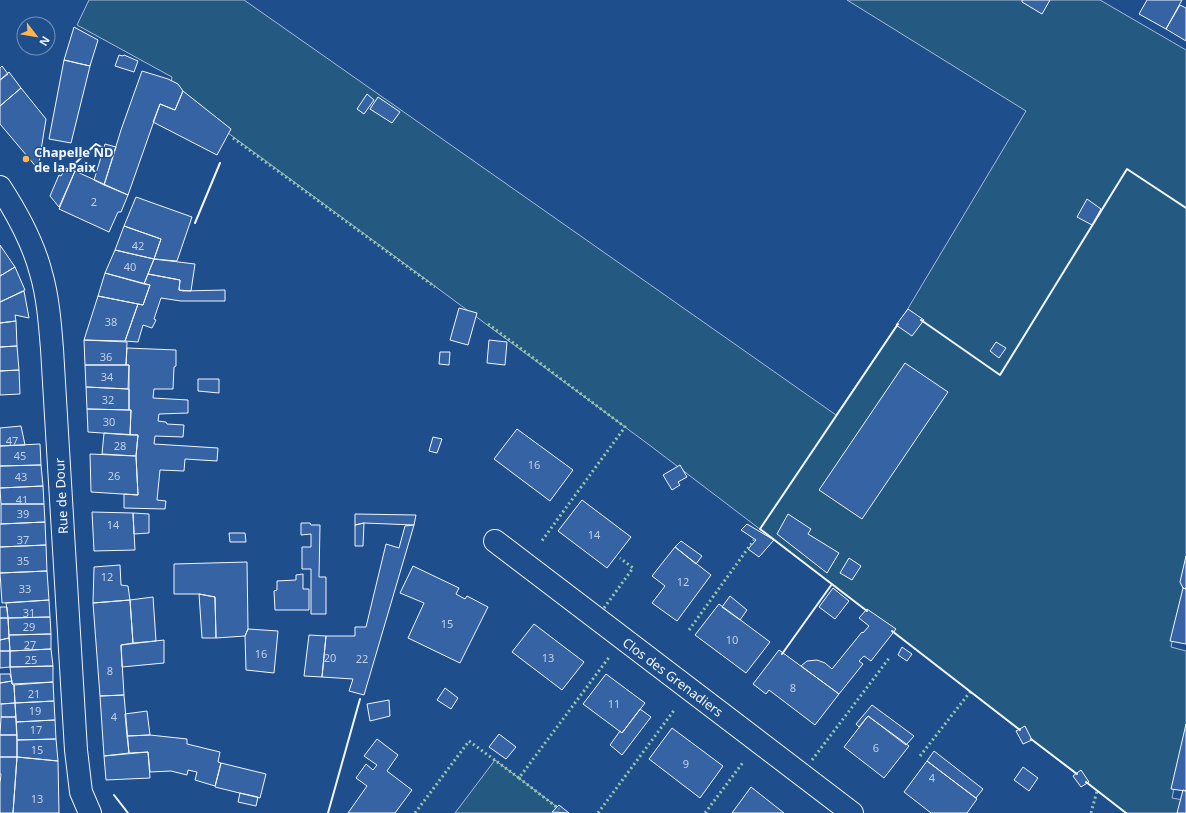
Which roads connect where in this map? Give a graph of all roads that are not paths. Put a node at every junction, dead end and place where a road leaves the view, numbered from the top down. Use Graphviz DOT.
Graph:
graph roads {
  1 [pos="0,186"];
  2 [pos="495,541"];
  3 [pos="90,813"];
  4 [pos="852,813"];
  1 -- 3 [label="main road, Rue de Dour"];
  2 -- 4 [label="main road, Clos des Grenadiers"];
}
